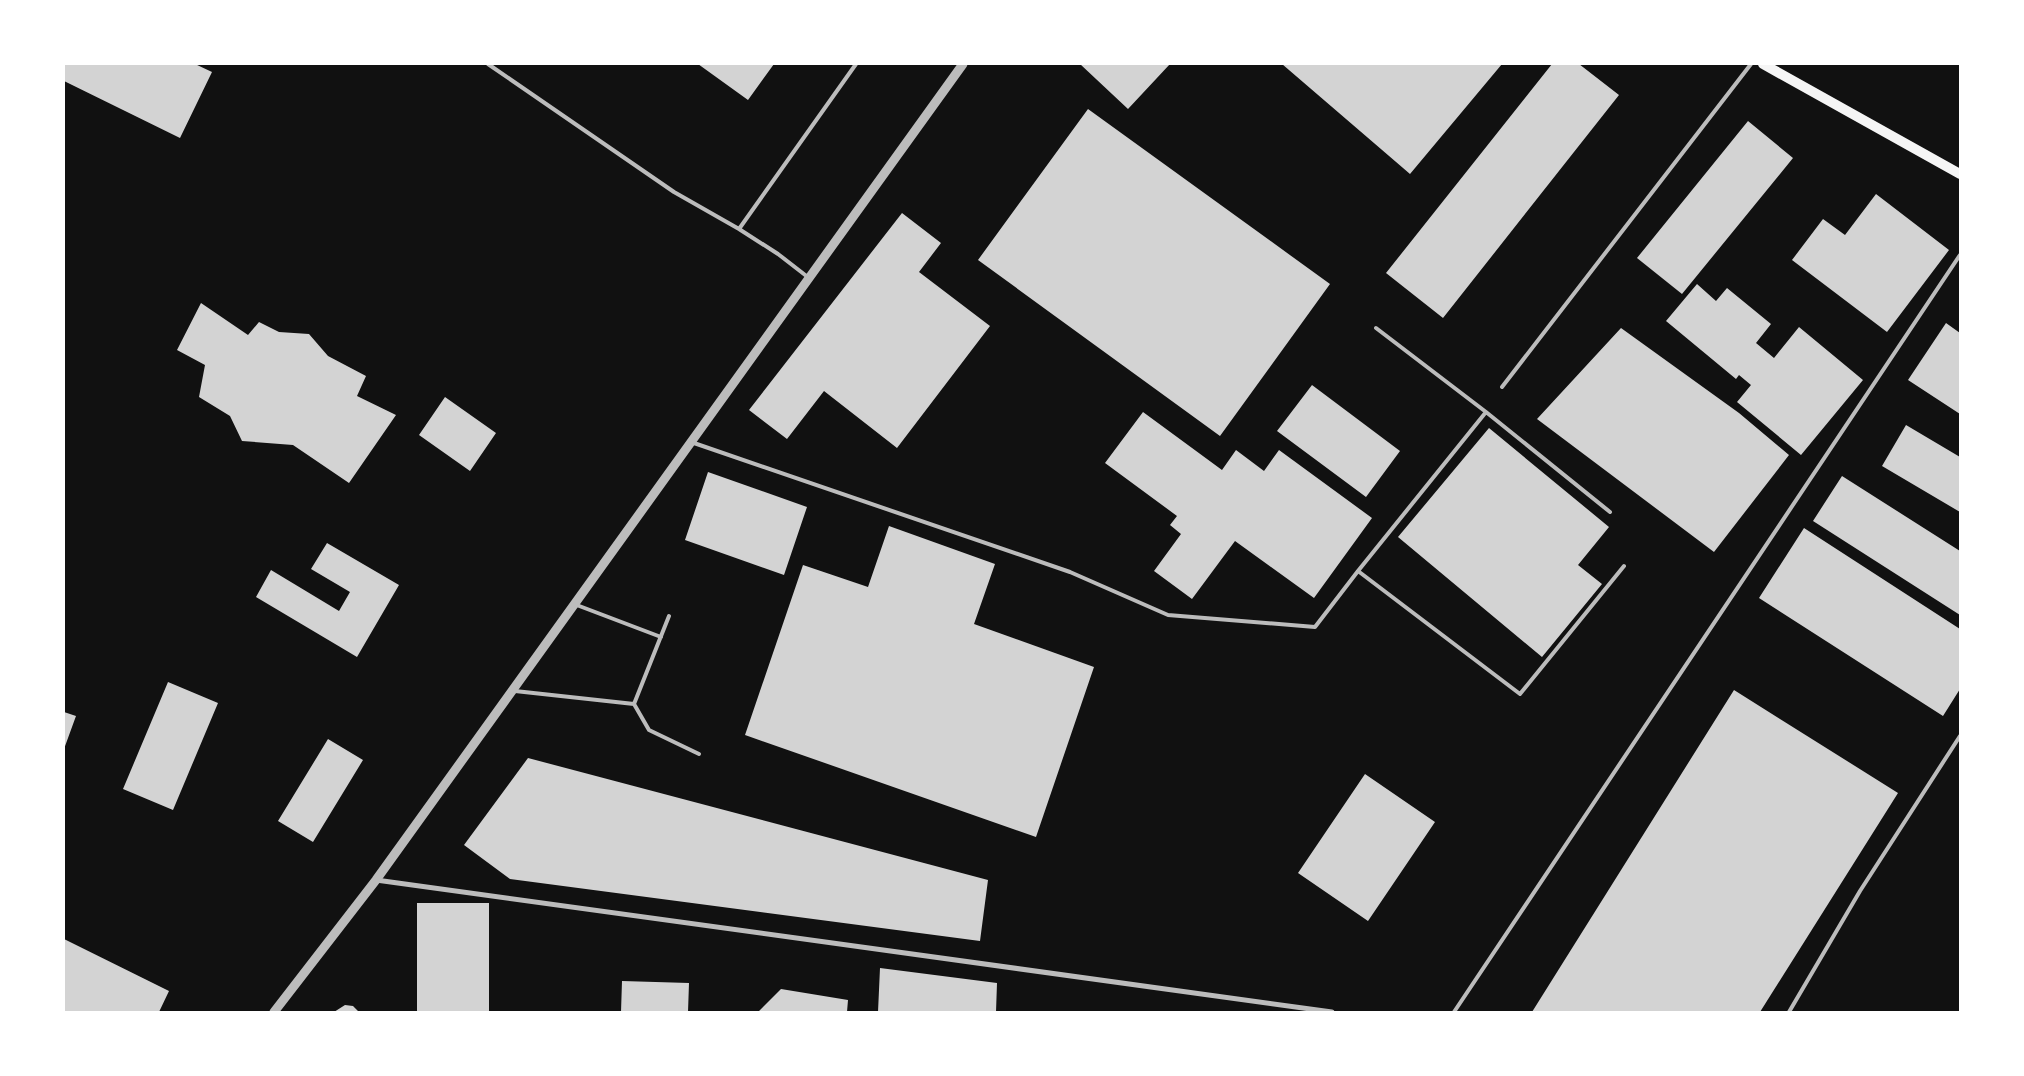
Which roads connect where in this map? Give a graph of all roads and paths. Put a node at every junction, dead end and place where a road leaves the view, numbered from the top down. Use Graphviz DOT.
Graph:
graph roads {
  1 [pos="488,64"];
  2 [pos="856,64"];
  3 [pos="963,64"];
  4 [pos="1751,64"];
  5 [pos="1763,64"];
  6 [pos="1960,174"];
  7 [pos="739,229"];
  8 [pos="1960,255"];
  9 [pos="809,278"];
  10 [pos="1376,328"];
  11 [pos="1502,387"];
  12 [pos="1486,412"];
  13 [pos="691,442"];
  14 [pos="1610,512"];
  15 [pos="1624,566"];
  16 [pos="1358,571"];
  17 [pos="574,604"];
  18 [pos="669,616"];
  19 [pos="661,637"];
  20 [pos="512,690"];
  21 [pos="634,704"];
  22 [pos="1960,736"];
  23 [pos="699,754"];
  24 [pos="376,880"];
  25 [pos="274,1012"];
  26 [pos="1332,1012"];
  27 [pos="1454,1012"];
  28 [pos="1789,1012"];
  1 -- 7 [label="lane"];
  2 -- 7 [label="lane"];
  3 -- 9 [label="street"];
  4 -- 11 [label="lane"];
  5 -- 6 [label="main road"];
  7 -- 9 [label="lane"];
  8 -- 27 [label="lane"];
  9 -- 13 [label="street"];
  10 -- 12 [label="lane"];
  12 -- 14 [label="lane"];
  12 -- 16 [label="lane"];
  13 -- 16 [label="lane"];
  13 -- 17 [label="street"];
  15 -- 16 [label="lane"];
  17 -- 19 [label="lane"];
  17 -- 20 [label="street"];
  18 -- 19 [label="lane"];
  19 -- 21 [label="lane"];
  20 -- 21 [label="lane"];
  20 -- 24 [label="street"];
  21 -- 23 [label="lane"];
  22 -- 28 [label="lane"];
  24 -- 25 [label="street"];
  24 -- 26 [label="street"];
}
